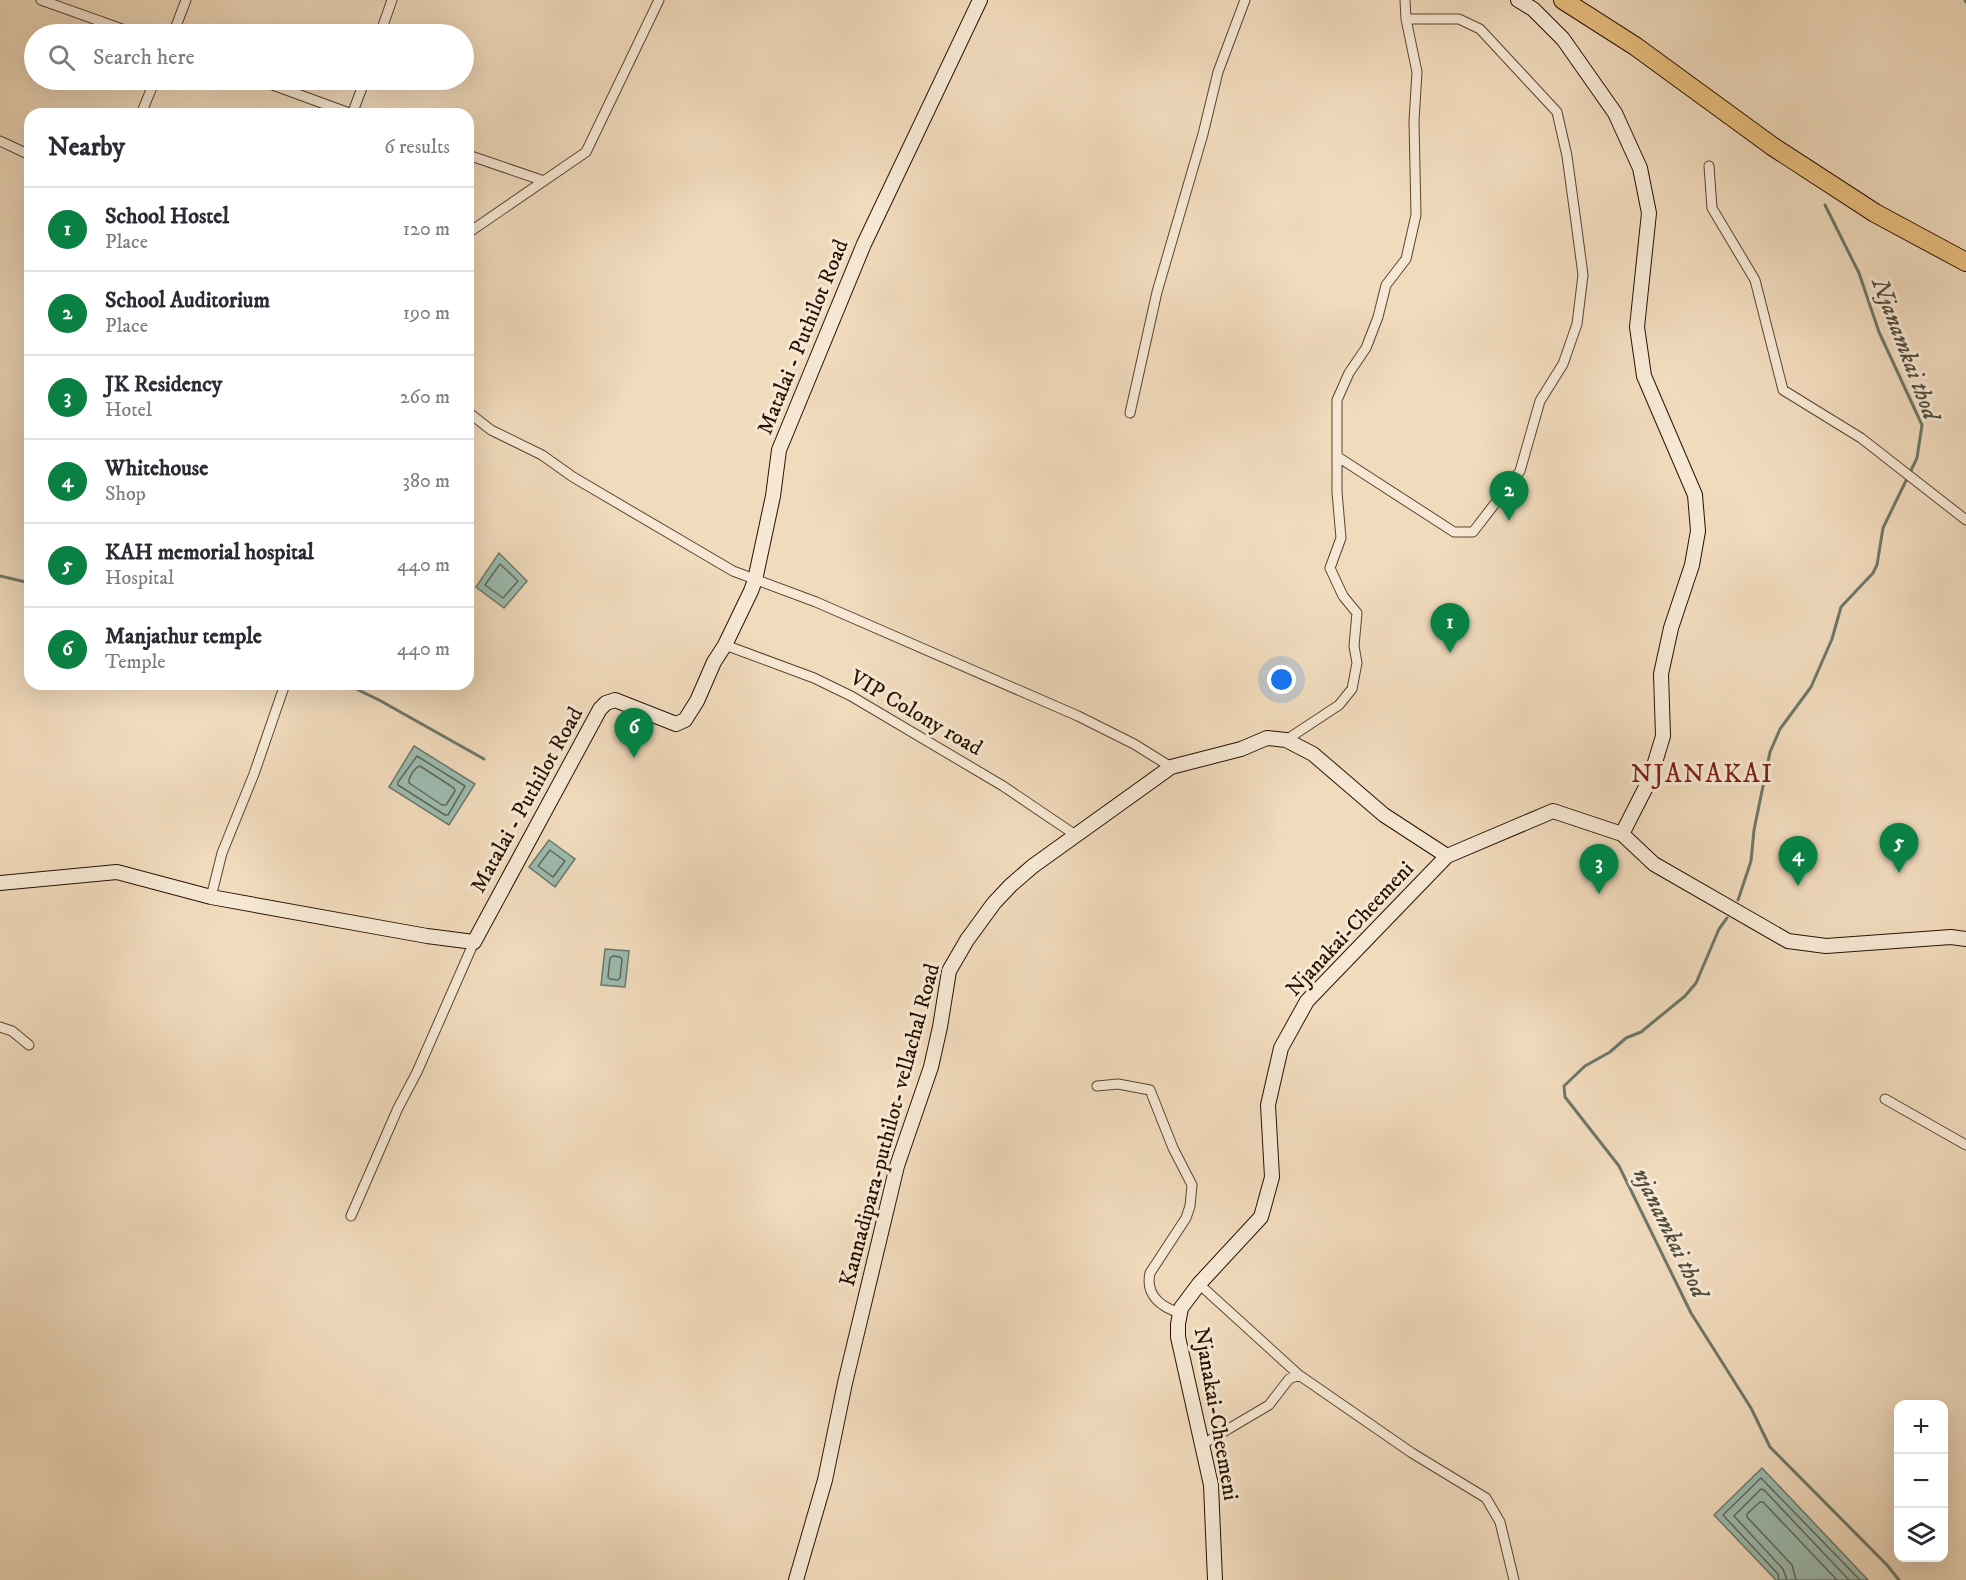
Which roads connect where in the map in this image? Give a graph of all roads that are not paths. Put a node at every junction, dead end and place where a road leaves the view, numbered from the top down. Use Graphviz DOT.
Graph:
graph roads {
  1 [pos="41,0"];
  2 [pos="186,0"];
  3 [pos="392,0"];
  4 [pos="659,0"];
  5 [pos="980,0"];
  6 [pos="1245,0"];
  7 [pos="1405,0"];
  8 [pos="1518,0"];
  9 [pos="1563,0"];
  10 [pos="1406,19"];
  11 [pos="108,24"];
  12 [pos="177,24"];
  13 [pos="384,24"];
  14 [pos="151,90"];
  15 [pos="286,90"];
  16 [pos="361,90"];
  17 [pos="143,108"];
  18 [pos="336,108"];
  19 [pos="354,108"];
  20 [pos="0,141"];
  21 [pos="24,152"];
  22 [pos="474,157"];
  23 [pos="1709,166"];
  24 [pos="544,181"];
  25 [pos="474,229"];
  26 [pos="1966,262"];
  27 [pos="1130,413"];
  28 [pos="474,417"];
  29 [pos="1338,457"];
  30 [pos="1966,520"];
  31 [pos="755,580"];
  32 [pos="725,645"];
  33 [pos="283,690"];
  34 [pos="1286,740"];
  35 [pos="1171,767"];
  36 [pos="1622,834"];
  37 [pos="1077,836"];
  38 [pos="1447,856"];
  39 [pos="0,883"];
  40 [pos="211,897"];
  41 [pos="1966,939"];
  42 [pos="474,942"];
  43 [pos="0,1027"];
  44 [pos="29,1045"];
  45 [pos="1097,1086"];
  46 [pos="1885,1099"];
  47 [pos="1966,1145"];
  48 [pos="351,1216"];
  49 [pos="1199,1284"];
  50 [pos="1180,1312"];
  51 [pos="1299,1375"];
  52 [pos="1203,1444"];
  53 [pos="796,1580"];
  54 [pos="1215,1580"];
  55 [pos="1514,1580"];
  1 -- 11 [label="street"];
  2 -- 12 [label="street"];
  3 -- 13 [label="street"];
  4 -- 24 [label="street"];
  5 -- 31 [label="street, Matalai - Puthilot Road"];
  6 -- 27 [label="street"];
  7 -- 10 [label="street"];
  8 -- 36 [label="street"];
  9 -- 26 [label="highway"];
  10 -- 29 [label="street"];
  10 -- 29 [label="street"];
  14 -- 17 [label="street"];
  15 -- 18 [label="street"];
  16 -- 19 [label="street"];
  20 -- 21 [label="street"];
  22 -- 24 [label="street"];
  23 -- 30 [label="street"];
  24 -- 25 [label="street"];
  28 -- 31 [label="street"];
  29 -- 34 [label="street"];
  31 -- 32 [label="street, Matalai - Puthilot Road"];
  31 -- 35 [label="street"];
  32 -- 37 [label="street, VIP Colony road"];
  32 -- 42 [label="street, Matalai - Puthilot Road"];
  33 -- 40 [label="street"];
  34 -- 35 [label="street, Kannadipara-puthilot- vellachal Road"];
  34 -- 38 [label="street"];
  35 -- 37 [label="street, Kannadipara-puthilot- vellachal Road"];
  36 -- 38 [label="street, Njanakai-Cheemeni"];
  36 -- 41 [label="street"];
  37 -- 53 [label="street, Kannadipara-puthilot- vellachal Road"];
  38 -- 49 [label="street, Njanakai-Cheemeni"];
  39 -- 40 [label="street"];
  40 -- 42 [label="street"];
  42 -- 48 [label="street"];
  43 -- 44 [label="street"];
  45 -- 50 [label="street"];
  46 -- 47 [label="street"];
  49 -- 50 [label="street, Njanakai-Cheemeni"];
  49 -- 51 [label="street"];
  50 -- 52 [label="street, Njanakai-Cheemeni"];
  51 -- 52 [label="street"];
  51 -- 55 [label="street"];
  52 -- 54 [label="street, Njanakai-Cheemeni"];
}
